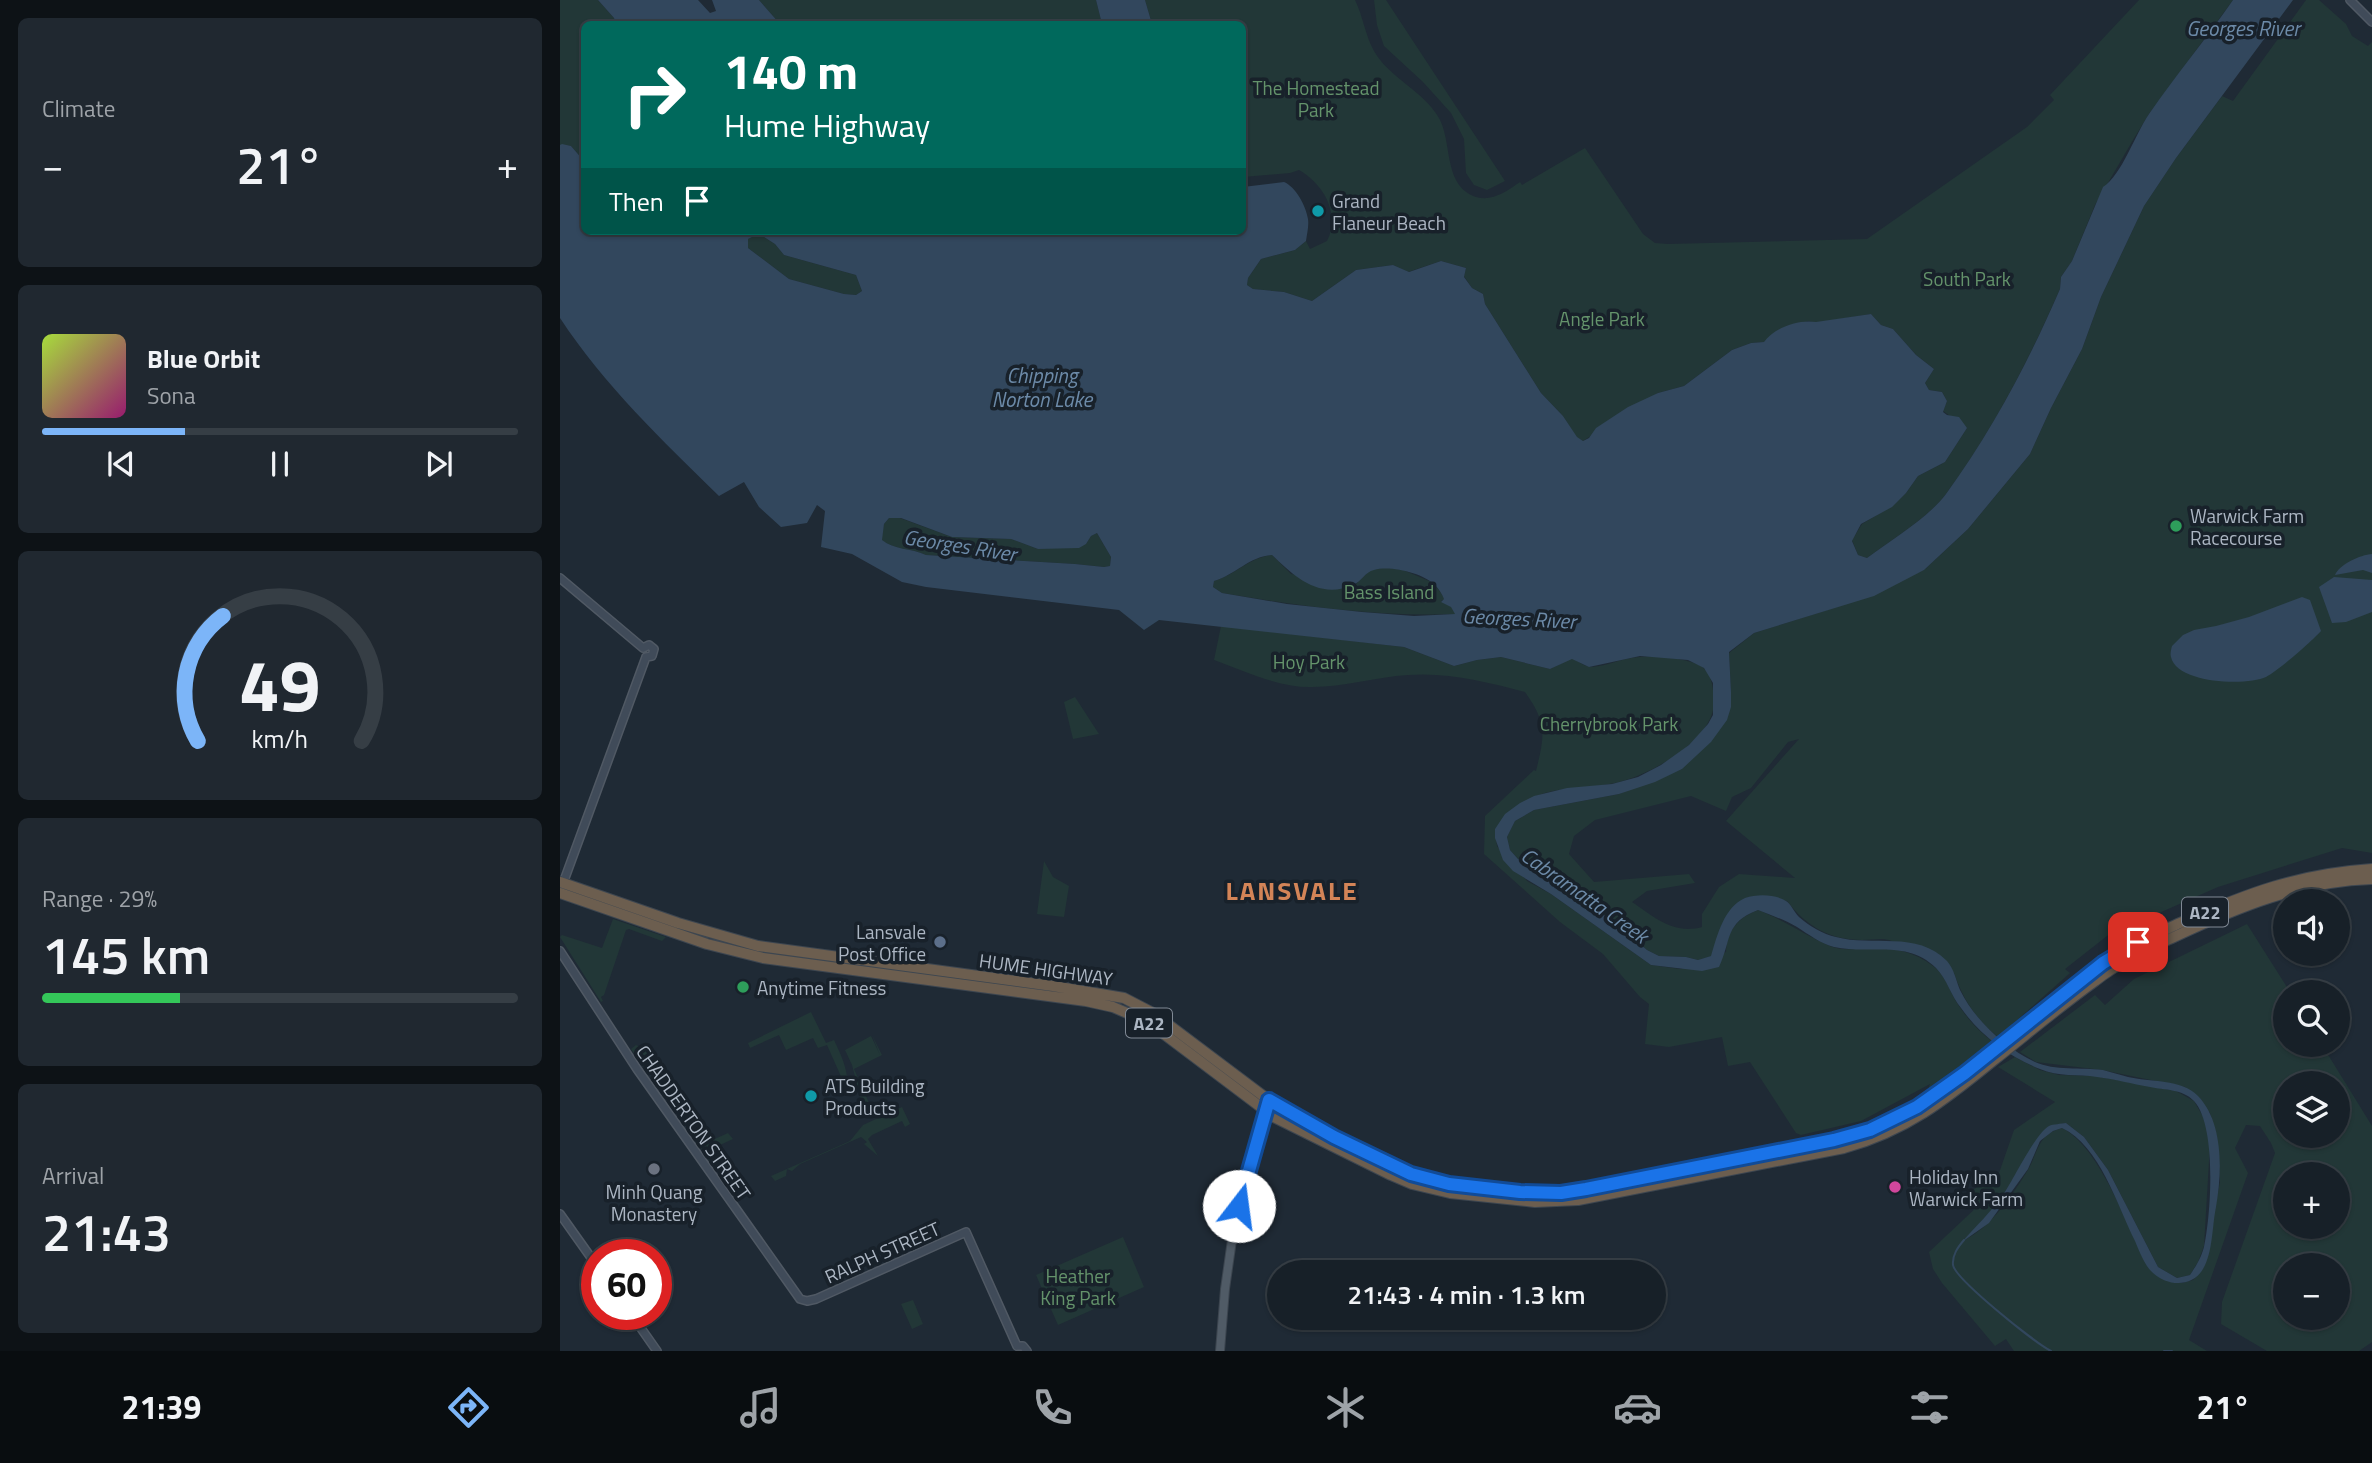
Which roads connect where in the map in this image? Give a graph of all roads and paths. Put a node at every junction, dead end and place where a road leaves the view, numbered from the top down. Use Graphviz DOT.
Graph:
graph roads {
  1 [pos="2352,2"];
  2 [pos="2372,19"];
  3 [pos="560,578"];
  4 [pos="2372,869"];
  5 [pos="2372,879"];
  6 [pos="561,888"];
  7 [pos="2222,910"];
  8 [pos="560,951"];
  9 [pos="1990,1058"];
  10 [pos="1269,1100"];
  11 [pos="1265,1111"];
  12 [pos="560,1214"];
  13 [pos="581,1244"];
  14 [pos="811,1301"];
  15 [pos="642,1330"];
  16 [pos="1015,1348"];
  17 [pos="657,1351"];
  18 [pos="1027,1351"];
  19 [pos="1220,1351"];
  1 -- 2 [label="street"];
  3 -- 6 [label="street"];
  4 -- 7 [label="highway, HUME HIGHWAY / A22"];
  5 -- 7 [label="highway, HUME HIGHWAY / A22"];
  6 -- 10 [label="highway, HUME HIGHWAY / A22"];
  6 -- 11 [label="highway, HUME HIGHWAY / A22"];
  7 -- 9 [label="highway, HUME HIGHWAY / A22"];
  8 -- 14 [label="street, CHADDERTON STREET"];
  9 -- 10 [label="highway, HUME HIGHWAY / A22"];
  9 -- 11 [label="highway, HUME HIGHWAY / A22"];
  10 -- 11 [label="main road"];
  11 -- 19 [label="main road"];
  12 -- 13 [label="street"];
  14 -- 16 [label="street, RALPH STREET"];
  15 -- 17 [label="street"];
  16 -- 18 [label="street"];
}
